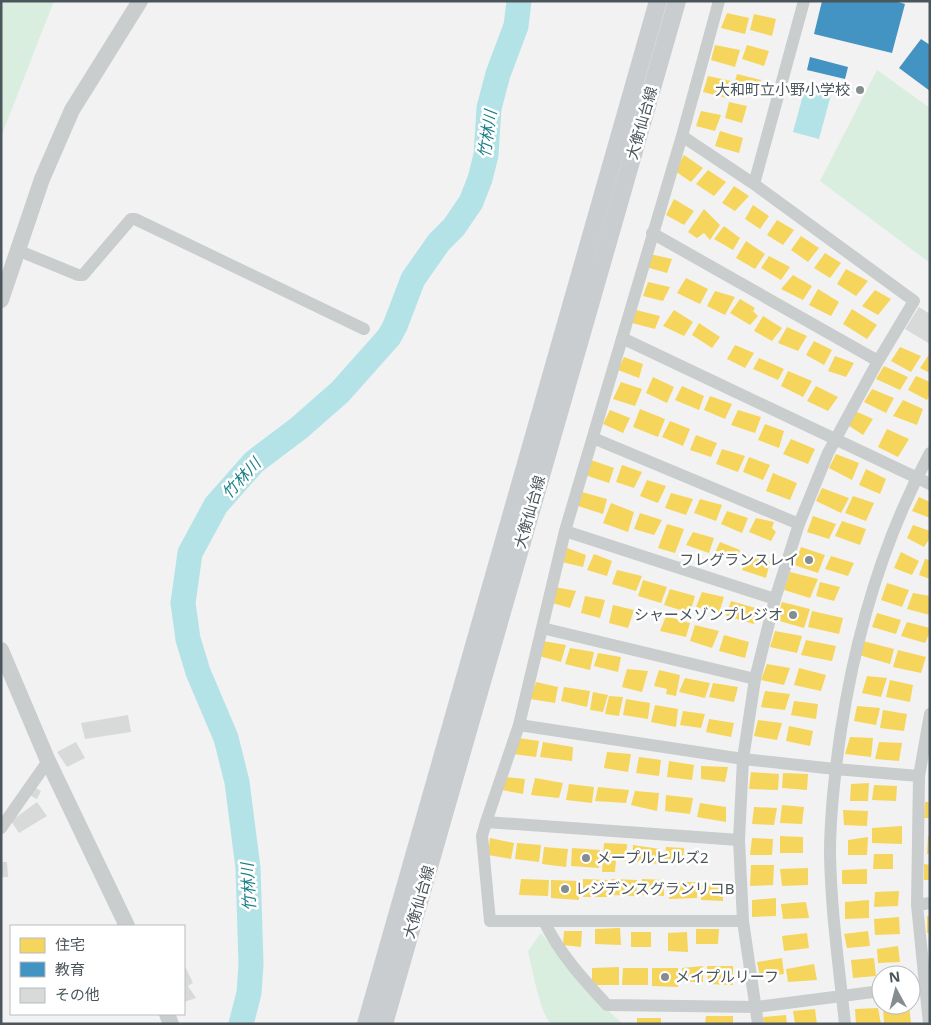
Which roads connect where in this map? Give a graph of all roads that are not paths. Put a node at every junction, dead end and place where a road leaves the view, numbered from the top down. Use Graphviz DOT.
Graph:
graph roads {
  1 [pos="140,1"];
  2 [pos="658,1"];
  3 [pos="677,1"];
  4 [pos="719,1"];
  5 [pos="804,1"];
  6 [pos="682,136"];
  7 [pos="754,184"];
  8 [pos="652,233"];
  9 [pos="17,250"];
  10 [pos="1,300"];
  11 [pos="364,329"];
  12 [pos="622,338"];
  13 [pos="878,361"];
  14 [pos="593,438"];
  15 [pos="834,440"];
  16 [pos="930,453"];
  17 [pos="916,478"];
  18 [pos="930,484"];
  19 [pos="799,524"];
  20 [pos="565,531"];
  21 [pos="775,599"];
  22 [pos="542,628"];
  23 [pos="1,650"];
  24 [pos="755,679"];
  25 [pos="930,714"];
  26 [pos="519,725"];
  27 [pos="743,758"];
  28 [pos="48,761"];
  29 [pos="835,769"];
  30 [pos="919,776"];
  31 [pos="486,822"];
  32 [pos="1,828"];
  33 [pos="740,840"];
  34 [pos="923,904"];
  35 [pos="544,921"];
  36 [pos="744,921"];
  37 [pos="127,925"];
  38 [pos="927,985"];
  39 [pos="871,993"];
  40 [pos="842,997"];
  41 [pos="756,1007"];
  42 [pos="366,1024"];
  43 [pos="384,1024"];
  44 [pos="758,1024"];
  45 [pos="845,1024"];
  46 [pos="929,1024"];
  1 -- 9 [label="street"];
  2 -- 42 [label="main road, 大衡仙台線"];
  3 -- 43 [label="main road, 大衡仙台線"];
  4 -- 6 [label="street"];
  5 -- 7 [label="street"];
  6 -- 7 [label="street"];
  6 -- 8 [label="street"];
  7 -- 13 [label="street"];
  8 -- 12 [label="street"];
  8 -- 13 [label="street"];
  9 -- 10 [label="street"];
  9 -- 11 [label="street"];
  12 -- 14 [label="street"];
  12 -- 15 [label="street"];
  13 -- 15 [label="street"];
  14 -- 19 [label="street"];
  14 -- 20 [label="street"];
  15 -- 17 [label="street"];
  15 -- 19 [label="street"];
  16 -- 17 [label="street"];
  17 -- 18 [label="street"];
  17 -- 29 [label="street"];
  19 -- 21 [label="street"];
  20 -- 21 [label="street"];
  20 -- 22 [label="street"];
  21 -- 24 [label="street"];
  22 -- 24 [label="street"];
  22 -- 26 [label="street"];
  23 -- 28 [label="street"];
  24 -- 27 [label="street"];
  25 -- 30 [label="street"];
  26 -- 27 [label="street"];
  26 -- 31 [label="street"];
  27 -- 29 [label="street"];
  27 -- 33 [label="street"];
  28 -- 32 [label="street"];
  28 -- 37 [label="street"];
  29 -- 30 [label="street"];
  29 -- 40 [label="street"];
  30 -- 34 [label="street"];
  31 -- 33 [label="street"];
  31 -- 35 [label="street"];
  33 -- 36 [label="street"];
  34 -- 38 [label="street"];
  35 -- 36 [label="street"];
  35 -- 41 [label="street"];
  36 -- 41 [label="street"];
  38 -- 46 [label="street"];
  39 -- 40 [label="street"];
  40 -- 41 [label="street"];
  40 -- 45 [label="street"];
  41 -- 44 [label="street"];
}
